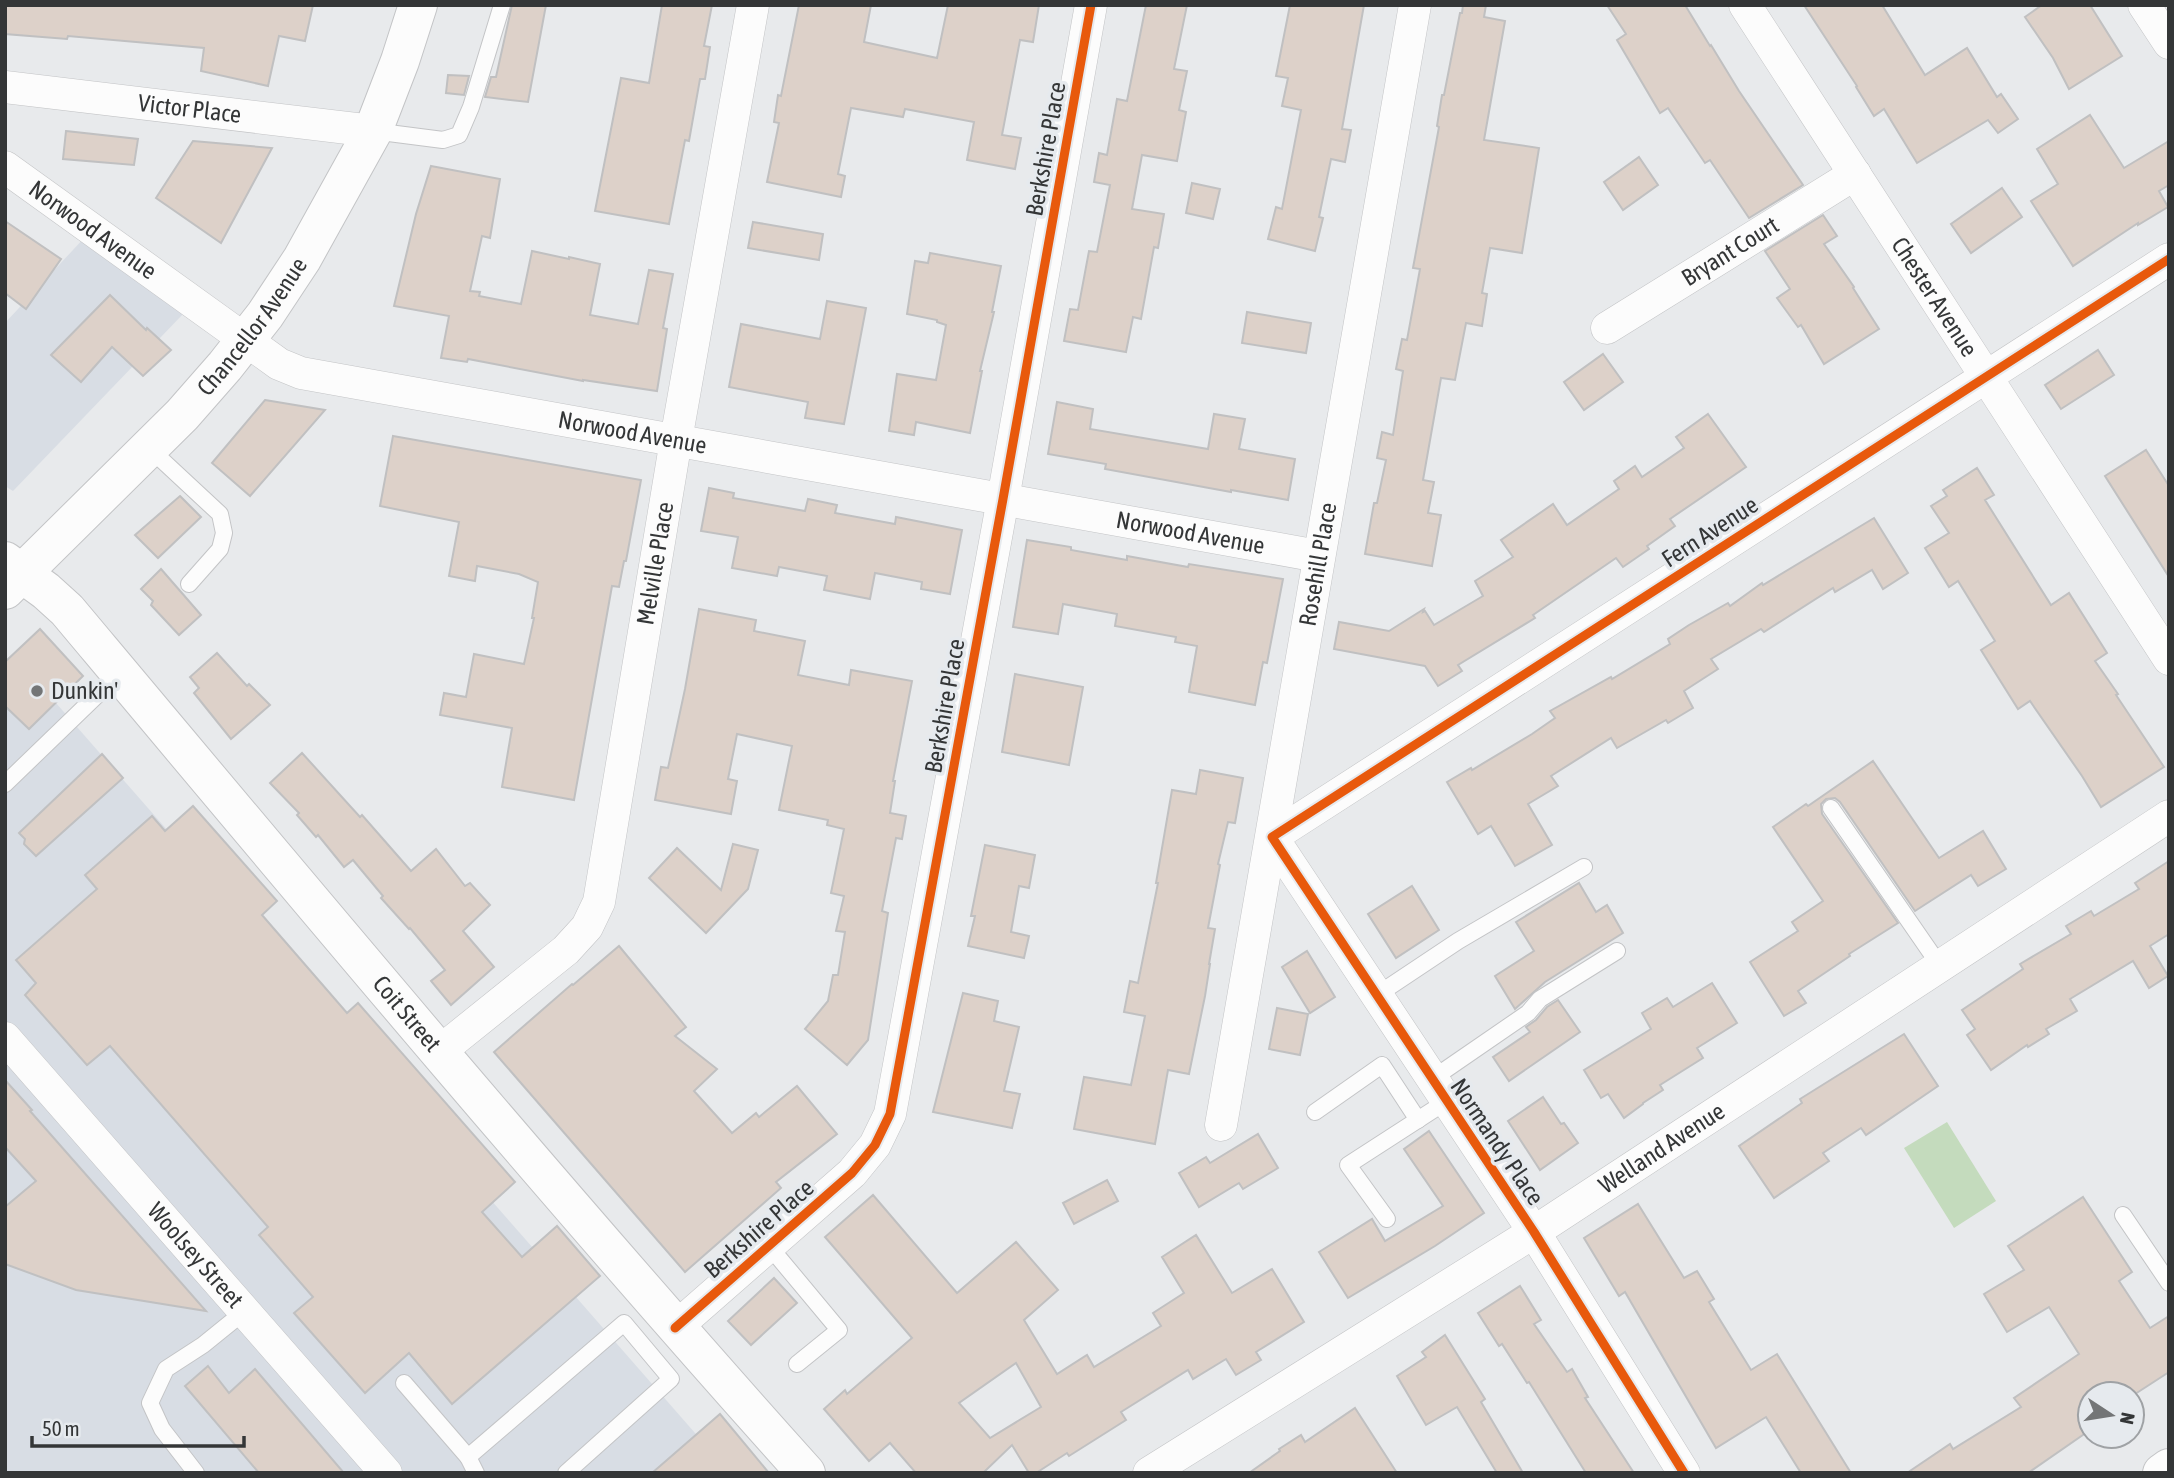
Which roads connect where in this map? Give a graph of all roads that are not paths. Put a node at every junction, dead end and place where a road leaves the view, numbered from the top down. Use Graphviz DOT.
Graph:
graph roads {
  1 [pos="418,5"];
  2 [pos="502,5"];
  3 [pos="753,5"];
  4 [pos="1091,5"];
  5 [pos="1415,5"];
  6 [pos="1745,5"];
  7 [pos="2144,5"];
  8 [pos="2169,43"];
  9 [pos="5,87"];
  10 [pos="373,131"];
  11 [pos="5,167"];
  12 [pos="1855,174"];
  13 [pos="2169,259"];
  14 [pos="1607,328"];
  15 [pos="246,340"];
  16 [pos="1986,377"];
  17 [pos="676,440"];
  18 [pos="149,448"];
  19 [pos="1003,499"];
  20 [pos="1318,556"];
  21 [pos="11,575"];
  22 [pos="189,584"];
  23 [pos="2169,659"];
  24 [pos="120,673"];
  25 [pos="5,784"];
  26 [pos="1831,808"];
  27 [pos="2169,816"];
  28 [pos="1272,836"];
  29 [pos="1584,867"];
  30 [pos="1617,951"];
  31 [pos="1940,966"];
  32 [pos="1377,995"];
  33 [pos="5,1038"];
  34 [pos="439,1052"];
  35 [pos="1440,1090"];
  36 [pos="1315,1112"];
  37 [pos="1418,1120"];
  38 [pos="1222,1125"];
  39 [pos="2123,1215"];
  40 [pos="1387,1219"];
  41 [pos="1534,1232"];
  42 [pos="769,1246"];
  43 [pos="2169,1283"];
  44 [pos="246,1311"];
  45 [pos="676,1328"];
  46 [pos="797,1364"];
  47 [pos="404,1382"];
  48 [pos="468,1457"];
  49 [pos="2169,1468"];
  50 [pos="196,1473"];
  51 [pos="386,1473"];
  52 [pos="476,1473"];
  53 [pos="566,1473"];
  54 [pos="806,1473"];
  55 [pos="1149,1473"];
  56 [pos="1684,1473"];
  57 [pos="2162,1473"];
  1 -- 10 [label="main road, Chancellor Avenue"];
  2 -- 10 [label="lane"];
  3 -- 17 [label="street, Melville Place"];
  4 -- 19 [label="street, Berkshire Place"];
  5 -- 20 [label="street, Rosehill Place"];
  6 -- 12 [label="street, Chester Avenue"];
  7 -- 8 [label="street"];
  9 -- 10 [label="street, Victor Place"];
  10 -- 15 [label="main road, Chancellor Avenue"];
  11 -- 15 [label="street, Norwood Avenue"];
  12 -- 14 [label="street, Bryant Court"];
  12 -- 16 [label="street, Chester Avenue"];
  13 -- 16 [label="street, Fern Avenue"];
  15 -- 17 [label="street, Norwood Avenue"];
  15 -- 18 [label="main road, Chancellor Avenue"];
  16 -- 23 [label="street, Chester Avenue"];
  16 -- 28 [label="street, Fern Avenue"];
  17 -- 19 [label="street, Norwood Avenue"];
  17 -- 34 [label="street, Melville Place"];
  18 -- 21 [label="main road, Chancellor Avenue"];
  18 -- 22 [label="lane"];
  19 -- 20 [label="street, Norwood Avenue"];
  19 -- 42 [label="street, Berkshire Place"];
  20 -- 28 [label="street, Rosehill Place"];
  21 -- 24 [label="main road, Coit Street"];
  24 -- 25 [label="lane"];
  24 -- 34 [label="main road, Coit Street"];
  26 -- 31 [label="lane"];
  27 -- 31 [label="street, Welland Avenue"];
  28 -- 32 [label="street, Normandy Place"];
  28 -- 38 [label="street, Rosehill Place"];
  29 -- 32 [label="lane"];
  30 -- 35 [label="lane"];
  31 -- 41 [label="street, Welland Avenue"];
  32 -- 35 [label="street, Normandy Place"];
  33 -- 44 [label="street, Woolsey Street"];
  34 -- 45 [label="main road, Coit Street"];
  35 -- 37 [label="lane"];
  35 -- 41 [label="street, Normandy Place"];
  36 -- 37 [label="lane"];
  37 -- 40 [label="lane"];
  39 -- 43 [label="lane"];
  41 -- 55 [label="street, Welland Avenue"];
  41 -- 56 [label="street, Normandy Place"];
  42 -- 45 [label="street, Berkshire Place"];
  42 -- 46 [label="lane"];
  44 -- 50 [label="lane"];
  44 -- 51 [label="street, Woolsey Street"];
  45 -- 54 [label="main road, Coit Street"];
  47 -- 48 [label="lane"];
  48 -- 52 [label="lane"];
  48 -- 53 [label="lane"];
  49 -- 57 [label="main road"];
}
